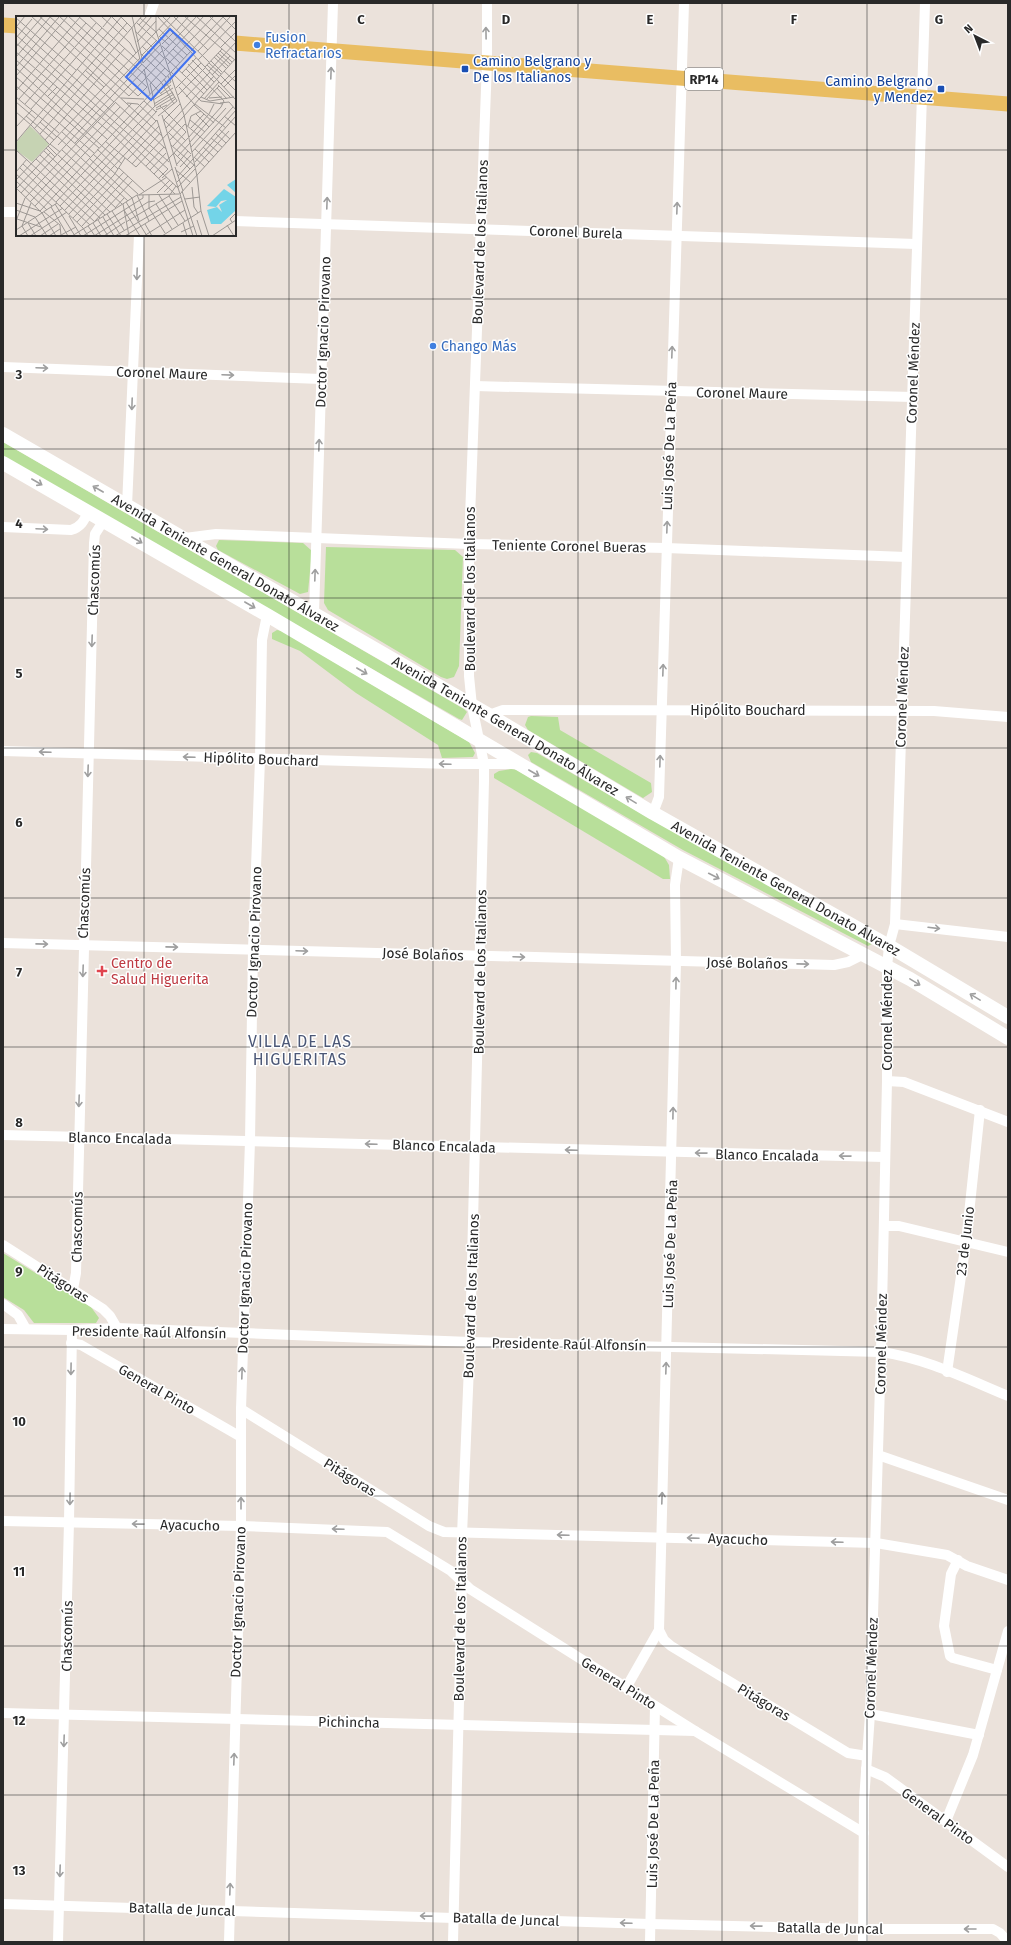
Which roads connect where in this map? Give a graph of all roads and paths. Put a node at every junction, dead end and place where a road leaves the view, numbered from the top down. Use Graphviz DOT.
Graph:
graph roads {
  1 [pos="154,3"];
  2 [pos="333,3"];
  3 [pos="487,3"];
  4 [pos="684,3"];
  5 [pos="925,3"];
  6 [pos="148,16"];
  7 [pos="3,25"];
  8 [pos="16,26"];
  9 [pos="236,43"];
  10 [pos="332,51"];
  11 [pos="487,62"];
  12 [pos="682,78"];
  13 [pos="922,98"];
  14 [pos="1008,104"];
  15 [pos="3,212"];
  16 [pos="16,212"];
  17 [pos="236,221"];
  18 [pos="326,224"];
  19 [pos="480,229"];
  20 [pos="676,235"];
  21 [pos="139,236"];
  22 [pos="916,244"];
  23 [pos="3,367"];
  24 [pos="134,371"];
  25 [pos="321,379"];
  26 [pos="475,386"];
  27 [pos="671,391"];
  28 [pos="913,397"];
  29 [pos="3,434"];
  30 [pos="3,463"];
  31 [pos="127,506"];
  32 [pos="88,512"];
  33 [pos="104,520"];
  34 [pos="3,527"];
  35 [pos="78,528"];
  36 [pos="95,535"];
  37 [pos="316,537"];
  38 [pos="185,538"];
  39 [pos="469,544"];
  40 [pos="666,548"];
  41 [pos="906,557"];
  42 [pos="314,614"];
  43 [pos="267,615"];
  44 [pos="472,706"];
  45 [pos="662,710"];
  46 [pos="902,711"];
  47 [pos="489,715"];
  48 [pos="1008,717"];
  49 [pos="479,739"];
  50 [pos="3,751"];
  51 [pos="89,754"];
  52 [pos="260,758"];
  53 [pos="484,764"];
  54 [pos="519,764"];
  55 [pos="653,813"];
  56 [pos="679,858"];
  57 [pos="896,924"];
  58 [pos="1008,937"];
  59 [pos="3,943"];
  60 [pos="83,945"];
  61 [pos="889,946"];
  62 [pos="253,949"];
  63 [pos="864,954"];
  64 [pos="480,956"];
  65 [pos="676,962"];
  66 [pos="887,967"];
  67 [pos="1008,1017"];
  68 [pos="1008,1038"];
  69 [pos="887,1081"];
  70 [pos="980,1110"];
  71 [pos="1008,1122"];
  72 [pos="3,1135"];
  73 [pos="78,1136"];
  74 [pos="250,1141"];
  75 [pos="476,1147"];
  76 [pos="672,1153"];
  77 [pos="884,1157"];
  78 [pos="884,1226"];
  79 [pos="966,1242"];
  80 [pos="3,1245"];
  81 [pos="1008,1252"];
  82 [pos="73,1289"];
  83 [pos="3,1304"];
  84 [pos="117,1328"];
  85 [pos="3,1329"];
  86 [pos="26,1329"];
  87 [pos="72,1330"];
  88 [pos="244,1334"];
  89 [pos="470,1342"];
  90 [pos="71,1343"];
  91 [pos="667,1346"];
  92 [pos="881,1352"];
  93 [pos="947,1372"];
  94 [pos="1008,1396"];
  95 [pos="242,1409"];
  96 [pos="241,1437"];
  97 [pos="878,1455"];
  98 [pos="1008,1500"];
  99 [pos="3,1521"];
  100 [pos="69,1522"];
  101 [pos="241,1526"];
  102 [pos="377,1531"];
  103 [pos="463,1532"];
  104 [pos="661,1537"];
  105 [pos="876,1543"];
  106 [pos="958,1560"];
  107 [pos="1008,1580"];
  108 [pos="462,1581"];
  109 [pos="659,1630"];
  110 [pos="1008,1631"];
  111 [pos="664,1640"];
  112 [pos="997,1670"];
  113 [pos="626,1688"];
  114 [pos="655,1706"];
  115 [pos="3,1713"];
  116 [pos="65,1714"];
  117 [pos="870,1714"];
  118 [pos="235,1719"];
  119 [pos="458,1724"];
  120 [pos="655,1731"];
  121 [pos="695,1731"];
  122 [pos="979,1735"];
  123 [pos="867,1756"];
  124 [pos="866,1769"];
  125 [pos="946,1821"];
  126 [pos="864,1833"];
  127 [pos="1008,1866"];
  128 [pos="3,1904"];
  129 [pos="59,1905"];
  130 [pos="230,1911"];
  131 [pos="454,1917"];
  132 [pos="650,1924"];
  133 [pos="863,1929"];
  134 [pos="1007,1940"];
  135 [pos="58,1942"];
  136 [pos="229,1942"];
  137 [pos="453,1942"];
  138 [pos="650,1942"];
  139 [pos="863,1942"];
  1 -- 6 [label="street"];
  2 -- 10 [label="street, Doctor Ignacio Pirovano"];
  11 -- 3 [label="street, Boulevard de los Italianos, one-way"];
  4 -- 12 [label="street, Luis José De La Peña"];
  5 -- 13 [label="street, Coronel Méndez"];
  7 -- 8 [label="main road"];
  9 -- 10 [label="main road, RP14"];
  10 -- 11 [label="main road, RP14"];
  18 -- 10 [label="street, Doctor Ignacio Pirovano, one-way"];
  11 -- 12 [label="main road, RP14"];
  11 -- 19 [label="street, Boulevard de los Italianos"];
  12 -- 13 [label="main road, RP14"];
  20 -- 12 [label="street, Luis José De La Peña, one-way"];
  13 -- 14 [label="main road, RP14"];
  13 -- 22 [label="street, Coronel Méndez"];
  15 -- 16 [label="street"];
  17 -- 18 [label="street, Coronel Burela"];
  18 -- 19 [label="street, Coronel Burela"];
  18 -- 25 [label="street, Doctor Ignacio Pirovano"];
  19 -- 20 [label="street, Coronel Burela"];
  19 -- 26 [label="street, Boulevard de los Italianos"];
  20 -- 22 [label="street, Coronel Burela"];
  27 -- 20 [label="street, Luis José De La Peña, one-way"];
  21 -- 24 [label="street, one-way"];
  22 -- 28 [label="street, Coronel Méndez"];
  23 -- 24 [label="street, Coronel Maure, one-way"];
  24 -- 25 [label="street, Coronel Maure, one-way"];
  24 -- 31 [label="street, one-way"];
  37 -- 25 [label="street, Doctor Ignacio Pirovano, one-way"];
  26 -- 27 [label="street, Coronel Maure"];
  26 -- 39 [label="street, Boulevard de los Italianos"];
  27 -- 28 [label="street, Coronel Maure"];
  40 -- 27 [label="street, Luis José De La Peña, one-way"];
  28 -- 41 [label="street, Coronel Méndez"];
  31 -- 29 [label="main road, Avenida Teniente General Donato Álvarez, one-way"];
  30 -- 32 [label="main road, Avenida Teniente General Donato Álvarez, one-way"];
  31 -- 38 [label="main road, Avenida Teniente General Donato Álvarez"];
  32 -- 33 [label="main road, Avenida Teniente General Donato Álvarez"];
  32 -- 35 [label="street"];
  33 -- 36 [label="street, Chascomús"];
  33 -- 43 [label="main road, Avenida Teniente General Donato Álvarez, one-way"];
  34 -- 35 [label="street, one-way"];
  35 -- 36 [label="street"];
  36 -- 51 [label="street, Chascomús, one-way"];
  37 -- 38 [label="street, Teniente Coronel Bueras"];
  37 -- 39 [label="street, Teniente Coronel Bueras"];
  42 -- 37 [label="street, Doctor Ignacio Pirovano, one-way"];
  38 -- 42 [label="main road, Avenida Teniente General Donato Álvarez"];
  39 -- 40 [label="street, Teniente Coronel Bueras"];
  39 -- 44 [label="street, Boulevard de los Italianos"];
  40 -- 41 [label="street, Teniente Coronel Bueras"];
  45 -- 40 [label="street, Luis José De La Peña, one-way"];
  41 -- 46 [label="street, Coronel Méndez"];
  42 -- 44 [label="main road, Avenida Teniente General Donato Álvarez"];
  43 -- 49 [label="main road, Avenida Teniente General Donato Álvarez, one-way"];
  43 -- 52 [label="street, Doctor Ignacio Pirovano"];
  44 -- 47 [label="main road, Avenida Teniente General Donato Álvarez"];
  44 -- 49 [label="street, Boulevard de los Italianos"];
  45 -- 46 [label="street, Hipólito Bouchard"];
  45 -- 47 [label="street, Hipólito Bouchard"];
  55 -- 45 [label="street, Luis José De La Peña, one-way"];
  46 -- 48 [label="street, Hipólito Bouchard"];
  46 -- 57 [label="street, Coronel Méndez"];
  55 -- 47 [label="main road, Avenida Teniente General Donato Álvarez, one-way"];
  49 -- 53 [label="street, Boulevard de los Italianos"];
  49 -- 54 [label="main road, Avenida Teniente General Donato Álvarez"];
  51 -- 50 [label="street, Hipólito Bouchard, one-way"];
  52 -- 51 [label="street, Hipólito Bouchard, one-way"];
  51 -- 60 [label="street, Chascomús, one-way"];
  53 -- 52 [label="street, Hipólito Bouchard, one-way"];
  52 -- 62 [label="street, Doctor Ignacio Pirovano"];
  53 -- 54 [label="street, Hipólito Bouchard"];
  53 -- 64 [label="street, Boulevard de los Italianos"];
  54 -- 56 [label="main road, Avenida Teniente General Donato Álvarez, one-way"];
  55 -- 61 [label="main road, Avenida Teniente General Donato Álvarez"];
  56 -- 63 [label="main road, Avenida Teniente General Donato Álvarez, one-way"];
  56 -- 65 [label="street, Luis José De La Peña"];
  57 -- 58 [label="street, one-way"];
  57 -- 61 [label="street, Coronel Méndez"];
  59 -- 60 [label="street, José Bolaños, one-way"];
  60 -- 62 [label="street, José Bolaños, one-way"];
  60 -- 73 [label="street, Chascomús, one-way"];
  61 -- 66 [label="street, Coronel Méndez"];
  67 -- 61 [label="main road, Avenida Teniente General Donato Álvarez, one-way"];
  62 -- 64 [label="street, José Bolaños, one-way"];
  62 -- 74 [label="street, Doctor Ignacio Pirovano"];
  65 -- 63 [label="street, José Bolaños, one-way"];
  63 -- 66 [label="main road, Avenida Teniente General Donato Álvarez"];
  64 -- 65 [label="street, José Bolaños, one-way"];
  64 -- 75 [label="street, Boulevard de los Italianos"];
  76 -- 65 [label="street, Luis José De La Peña, one-way"];
  66 -- 68 [label="main road, Avenida Teniente General Donato Álvarez, one-way"];
  66 -- 69 [label="street, Coronel Méndez"];
  69 -- 70 [label="street"];
  69 -- 77 [label="street, Coronel Méndez"];
  70 -- 71 [label="street"];
  70 -- 79 [label="street, 23 de Junio"];
  72 -- 73 [label="street, Blanco Encalada"];
  73 -- 74 [label="street, Blanco Encalada"];
  73 -- 82 [label="street, Chascomús"];
  75 -- 74 [label="street, Blanco Encalada, one-way"];
  74 -- 88 [label="street, Doctor Ignacio Pirovano"];
  76 -- 75 [label="street, Blanco Encalada, one-way"];
  75 -- 89 [label="street, Boulevard de los Italianos"];
  77 -- 76 [label="street, Blanco Encalada, one-way"];
  76 -- 91 [label="street, Luis José De La Peña"];
  77 -- 78 [label="street, Coronel Méndez"];
  78 -- 79 [label="street"];
  78 -- 92 [label="street, Coronel Méndez"];
  79 -- 81 [label="street"];
  79 -- 93 [label="street, 23 de Junio"];
  80 -- 82 [label="street, Pitágoras"];
  82 -- 84 [label="street, Pitágoras"];
  83 -- 86 [label="street"];
  84 -- 87 [label="street, Presidente Raúl Alfonsín"];
  84 -- 88 [label="street, Presidente Raúl Alfonsín"];
  85 -- 86 [label="street, Presidente Raúl Alfonsín"];
  86 -- 87 [label="street, Presidente Raúl Alfonsín"];
  87 -- 90 [label="street, Chascomús"];
  88 -- 89 [label="street, Presidente Raúl Alfonsín"];
  95 -- 88 [label="street, Doctor Ignacio Pirovano, one-way"];
  89 -- 91 [label="street, Presidente Raúl Alfonsín"];
  89 -- 103 [label="street, Boulevard de los Italianos"];
  90 -- 96 [label="street, General Pinto"];
  90 -- 100 [label="street, Chascomús, one-way"];
  91 -- 92 [label="street, Presidente Raúl Alfonsín"];
  104 -- 91 [label="street, Luis José De La Peña, one-way"];
  92 -- 93 [label="street, Presidente Raúl Alfonsín"];
  92 -- 97 [label="street, Coronel Méndez"];
  93 -- 94 [label="street, Presidente Raúl Alfonsín"];
  95 -- 96 [label="street, Doctor Ignacio Pirovano"];
  95 -- 103 [label="street, Pitágoras"];
  101 -- 96 [label="street, Doctor Ignacio Pirovano, one-way"];
  97 -- 98 [label="street"];
  97 -- 105 [label="street, Coronel Méndez"];
  99 -- 100 [label="street, Ayacucho"];
  101 -- 100 [label="street, Ayacucho, one-way"];
  100 -- 116 [label="street, Chascomús"];
  102 -- 101 [label="street, Ayacucho, one-way"];
  101 -- 118 [label="street, Doctor Ignacio Pirovano"];
  102 -- 108 [label="street, General Pinto"];
  104 -- 103 [label="street, Ayacucho, one-way"];
  103 -- 108 [label="street, Boulevard de los Italianos"];
  105 -- 104 [label="street, Ayacucho, one-way"];
  104 -- 109 [label="street, Luis José De La Peña"];
  105 -- 106 [label="street, Ayacucho"];
  105 -- 117 [label="street, Coronel Méndez"];
  106 -- 107 [label="street, Ayacucho"];
  106 -- 112 [label="street"];
  108 -- 113 [label="street, General Pinto"];
  108 -- 119 [label="street, Boulevard de los Italianos"];
  109 -- 111 [label="street, Luis José De La Peña"];
  109 -- 113 [label="street, Luis José De La Peña"];
  110 -- 112 [label="street"];
  111 -- 123 [label="street, Pitágoras"];
  112 -- 122 [label="street"];
  113 -- 114 [label="street, General Pinto"];
  114 -- 120 [label="street, Luis José De La Peña"];
  114 -- 121 [label="street, General Pinto"];
  115 -- 116 [label="street, Pichincha"];
  116 -- 118 [label="street, Pichincha"];
  116 -- 129 [label="street, Chascomús, one-way"];
  117 -- 122 [label="street"];
  117 -- 123 [label="street, Coronel Méndez"];
  118 -- 119 [label="street, Pichincha"];
  130 -- 118 [label="street, Doctor Ignacio Pirovano, one-way"];
  119 -- 120 [label="street, Pichincha"];
  119 -- 131 [label="street, Boulevard de los Italianos"];
  120 -- 121 [label="street, Pichincha"];
  120 -- 132 [label="street, Luis José De La Peña"];
  121 -- 126 [label="street, General Pinto"];
  122 -- 125 [label="street"];
  123 -- 124 [label="street, Coronel Méndez"];
  124 -- 125 [label="street, General Pinto"];
  124 -- 126 [label="street, Coronel Méndez"];
  125 -- 127 [label="street, General Pinto"];
  126 -- 133 [label="street, Coronel Méndez"];
  128 -- 129 [label="street, Batalla de Juncal"];
  129 -- 130 [label="street, Batalla de Juncal"];
  129 -- 135 [label="street, Chascomús"];
  131 -- 130 [label="street, Batalla de Juncal, one-way"];
  130 -- 136 [label="street, Doctor Ignacio Pirovano"];
  132 -- 131 [label="street, Batalla de Juncal, one-way"];
  131 -- 137 [label="street, Boulevard de los Italianos"];
  133 -- 132 [label="street, Batalla de Juncal, one-way"];
  132 -- 138 [label="street, Luis José De La Peña"];
  134 -- 133 [label="street, Batalla de Juncal, one-way"];
  133 -- 139 [label="street, Coronel Méndez"];
}
